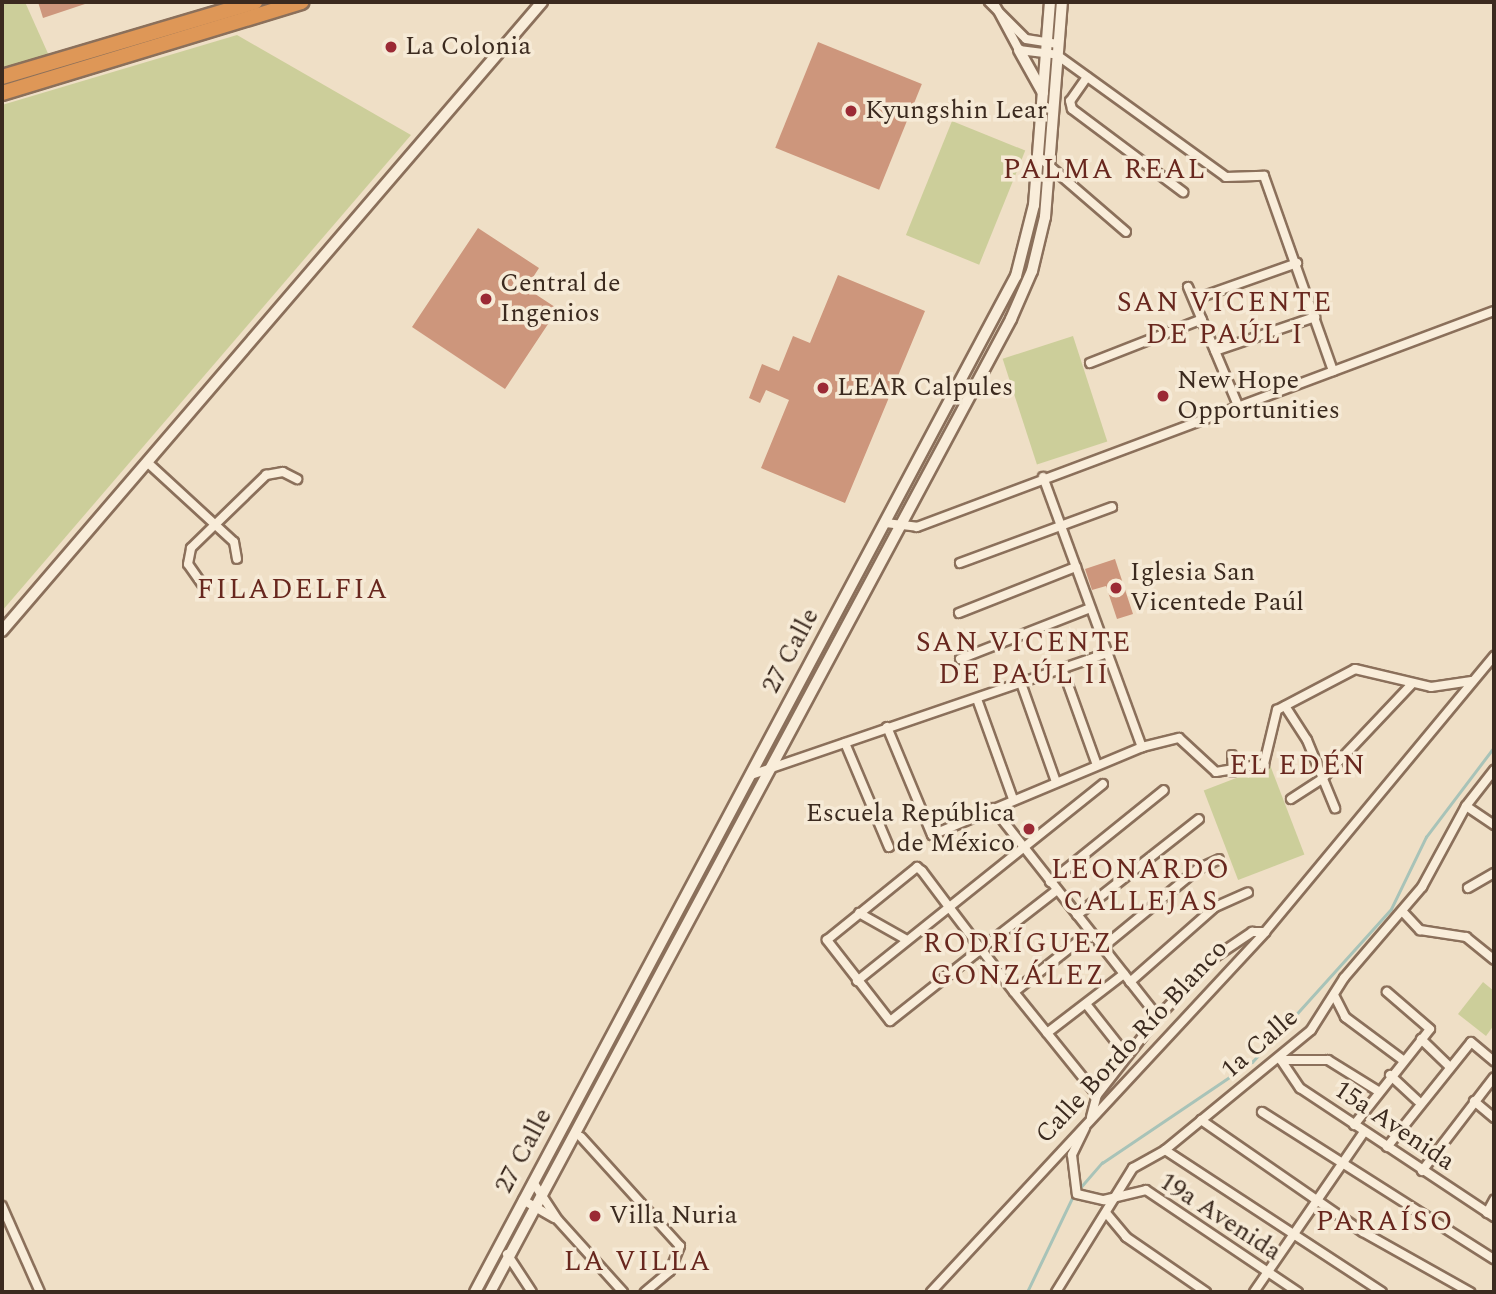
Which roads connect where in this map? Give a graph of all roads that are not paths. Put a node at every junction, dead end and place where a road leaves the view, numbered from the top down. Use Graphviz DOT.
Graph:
graph roads {
  1 [pos="255,2"];
  2 [pos="301,2"];
  3 [pos="542,2"];
  4 [pos="1050,2"];
  5 [pos="1062,2"];
  6 [pos="993,4"];
  7 [pos="1052,49"];
  8 [pos="1018,50"];
  9 [pos="1087,76"];
  10 [pos="2,77"];
  11 [pos="2,93"];
  12 [pos="1044,94"];
  13 [pos="1038,156"];
  14 [pos="1049,166"];
  15 [pos="1183,192"];
  16 [pos="1126,232"];
  17 [pos="1025,248"];
  18 [pos="1037,258"];
  19 [pos="1297,263"];
  20 [pos="1013,282"];
  21 [pos="1025,287"];
  22 [pos="1188,287"];
  23 [pos="1201,296"];
  24 [pos="1494,311"];
  25 [pos="1315,317"];
  26 [pos="1202,319"];
  27 [pos="1215,351"];
  28 [pos="1090,363"];
  29 [pos="1333,371"];
  30 [pos="1237,403"];
  31 [pos="147,462"];
  32 [pos="1043,477"];
  33 [pos="297,479"];
  34 [pos="1112,508"];
  35 [pos="886,523"];
  36 [pos="214,526"];
  37 [pos="900,527"];
  38 [pos="1061,527"];
  39 [pos="237,559"];
  40 [pos="960,563"];
  41 [pos="1076,567"];
  42 [pos="202,584"];
  43 [pos="1090,608"];
  44 [pos="959,612"];
  45 [pos="2,631"];
  46 [pos="1107,653"];
  47 [pos="1494,656"];
  48 [pos="960,659"];
  49 [pos="1062,668"];
  50 [pos="1472,681"];
  51 [pos="1021,683"];
  52 [pos="1411,685"];
  53 [pos="976,699"];
  54 [pos="1285,706"];
  55 [pos="887,727"];
  56 [pos="845,743"];
  57 [pos="1142,747"];
  58 [pos="1232,755"];
  59 [pos="1097,765"];
  60 [pos="770,769"];
  61 [pos="1494,770"];
  62 [pos="1233,772"];
  63 [pos="751,775"];
  64 [pos="1323,778"];
  65 [pos="1056,782"];
  66 [pos="1103,784"];
  67 [pos="1164,790"];
  68 [pos="1013,799"];
  69 [pos="1292,799"];
  70 [pos="1466,806"];
  71 [pos="993,808"];
  72 [pos="1335,808"];
  73 [pos="1199,819"];
  74 [pos="1494,825"];
  75 [pos="889,847"];
  76 [pos="1024,849"];
  77 [pos="1219,859"];
  78 [pos="1494,873"];
  79 [pos="1050,882"];
  80 [pos="1468,888"];
  81 [pos="1057,890"];
  82 [pos="1248,892"];
  83 [pos="949,907"];
  84 [pos="1403,912"];
  85 [pos="859,913"];
  86 [pos="1077,915"];
  87 [pos="1090,932"];
  88 [pos="1265,932"];
  89 [pos="907,940"];
  90 [pos="1103,947"];
  91 [pos="981,949"];
  92 [pos="1494,960"];
  93 [pos="1127,978"];
  94 [pos="858,981"];
  95 [pos="1014,992"];
  96 [pos="1387,992"];
  97 [pos="1334,995"];
  98 [pos="1086,1004"];
  99 [pos="626,1009"];
  100 [pos="1158,1017"];
  101 [pos="636,1019"];
  102 [pos="1047,1033"];
  103 [pos="1421,1039"];
  104 [pos="1127,1056"];
  105 [pos="1281,1060"];
  106 [pos="1403,1060"];
  107 [pos="1494,1061"];
  108 [pos="1449,1066"];
  109 [pos="1390,1075"];
  110 [pos="1494,1077"];
  111 [pos="1378,1091"];
  112 [pos="1097,1094"];
  113 [pos="1419,1101"];
  114 [pos="1474,1101"];
  115 [pos="1262,1112"];
  116 [pos="1494,1118"];
  117 [pos="1090,1119"];
  118 [pos="1201,1120"];
  119 [pos="1354,1125"];
  120 [pos="1364,1132"];
  121 [pos="582,1137"];
  122 [pos="1387,1147"];
  123 [pos="1165,1150"];
  124 [pos="1340,1167"];
  125 [pos="1422,1171"];
  126 [pos="533,1182"];
  127 [pos="1117,1195"];
  128 [pos="523,1200"];
  129 [pos="1494,1200"];
  130 [pos="539,1201"];
  131 [pos="1317,1201"];
  132 [pos="2,1206"];
  133 [pos="1107,1214"];
  134 [pos="1491,1215"];
  135 [pos="1292,1237"];
  136 [pos="501,1244"];
  137 [pos="509,1257"];
  138 [pos="1494,1259"];
  139 [pos="1267,1273"];
  140 [pos="40,1292"];
  141 [pos="475,1292"];
  142 [pos="490,1292"];
  143 [pos="529,1292"];
  144 [pos="623,1292"];
  145 [pos="645,1292"];
  146 [pos="931,1292"];
  147 [pos="1056,1292"];
  148 [pos="1206,1292"];
  149 [pos="1254,1292"];
  150 [pos="1298,1292"];
  151 [pos="1382,1292"];
  152 [pos="1470,1292"];
  1 -- 10 [label="highway"];
  2 -- 11 [label="highway"];
  3 -- 31 [label="street"];
  4 -- 7 [label="street, 27 Calle"];
  5 -- 7 [label="street, 27 Calle"];
  6 -- 7 [label="street"];
  6 -- 8 [label="street"];
  7 -- 8 [label="street"];
  7 -- 9 [label="street"];
  7 -- 12 [label="street, 27 Calle"];
  7 -- 14 [label="street, 27 Calle"];
  8 -- 12 [label="street"];
  9 -- 15 [label="street"];
  9 -- 19 [label="street"];
  12 -- 13 [label="street, 27 Calle"];
  13 -- 14 [label="street"];
  13 -- 17 [label="street, 27 Calle"];
  14 -- 16 [label="street"];
  14 -- 18 [label="street, 27 Calle"];
  17 -- 18 [label="street"];
  17 -- 20 [label="street, 27 Calle"];
  18 -- 21 [label="street, 27 Calle"];
  19 -- 23 [label="street"];
  19 -- 25 [label="street"];
  20 -- 21 [label="street"];
  20 -- 35 [label="street, 27 Calle"];
  21 -- 37 [label="street, 27 Calle"];
  22 -- 26 [label="street"];
  24 -- 29 [label="street"];
  25 -- 27 [label="street"];
  25 -- 29 [label="street"];
  26 -- 27 [label="street"];
  26 -- 28 [label="street"];
  27 -- 30 [label="street"];
  29 -- 30 [label="street"];
  30 -- 32 [label="street"];
  31 -- 36 [label="street"];
  31 -- 45 [label="street"];
  32 -- 37 [label="street"];
  32 -- 38 [label="street"];
  33 -- 36 [label="street"];
  34 -- 38 [label="street"];
  35 -- 37 [label="street"];
  35 -- 63 [label="street, 27 Calle"];
  36 -- 39 [label="street"];
  36 -- 42 [label="street"];
  37 -- 60 [label="street, 27 Calle"];
  38 -- 40 [label="street"];
  38 -- 41 [label="street"];
  41 -- 43 [label="street"];
  41 -- 44 [label="street"];
  43 -- 46 [label="street"];
  43 -- 48 [label="street"];
  46 -- 49 [label="street"];
  46 -- 57 [label="street"];
  47 -- 50 [label="street, Calle Bordo Río Blanco"];
  49 -- 51 [label="street"];
  49 -- 59 [label="street"];
  50 -- 52 [label="street"];
  50 -- 88 [label="street, Calle Bordo Río Blanco"];
  51 -- 53 [label="street"];
  51 -- 65 [label="street"];
  52 -- 54 [label="street"];
  52 -- 64 [label="street"];
  53 -- 55 [label="street"];
  53 -- 68 [label="street"];
  54 -- 62 [label="street"];
  54 -- 64 [label="street"];
  55 -- 56 [label="street"];
  55 -- 71 [label="street"];
  56 -- 60 [label="street"];
  56 -- 75 [label="street"];
  57 -- 59 [label="street"];
  57 -- 62 [label="street"];
  58 -- 62 [label="street"];
  59 -- 65 [label="street"];
  60 -- 63 [label="street"];
  60 -- 101 [label="street, 27 Calle"];
  61 -- 70 [label="street, 1a Calle"];
  63 -- 99 [label="street, 27 Calle"];
  64 -- 69 [label="street"];
  64 -- 72 [label="street"];
  65 -- 68 [label="street"];
  66 -- 76 [label="street"];
  67 -- 79 [label="street"];
  68 -- 71 [label="street"];
  70 -- 74 [label="street"];
  70 -- 84 [label="street, 1a Calle"];
  71 -- 76 [label="street"];
  73 -- 86 [label="street"];
  76 -- 79 [label="street"];
  76 -- 83 [label="street"];
  77 -- 90 [label="street"];
  78 -- 80 [label="street"];
  79 -- 81 [label="street"];
  81 -- 86 [label="street"];
  81 -- 91 [label="street"];
  82 -- 93 [label="street"];
  83 -- 85 [label="street"];
  83 -- 89 [label="street"];
  83 -- 91 [label="street"];
  84 -- 92 [label="street"];
  84 -- 97 [label="street, 1a Calle"];
  85 -- 89 [label="street"];
  85 -- 94 [label="street"];
  86 -- 87 [label="street"];
  87 -- 90 [label="street"];
  87 -- 95 [label="street"];
  88 -- 100 [label="street"];
  88 -- 117 [label="street, Calle Bordo Río Blanco"];
  89 -- 94 [label="street"];
  90 -- 93 [label="street"];
  91 -- 94 [label="street"];
  91 -- 95 [label="street"];
  93 -- 98 [label="street"];
  93 -- 100 [label="street"];
  95 -- 102 [label="street"];
  96 -- 103 [label="street"];
  97 -- 105 [label="street, 1a Calle"];
  97 -- 106 [label="street"];
  98 -- 102 [label="street"];
  98 -- 104 [label="street"];
  99 -- 101 [label="street"];
  99 -- 126 [label="street, 27 Calle"];
  100 -- 104 [label="street"];
  101 -- 130 [label="street, 27 Calle"];
  102 -- 112 [label="street"];
  103 -- 106 [label="street"];
  103 -- 108 [label="street"];
  104 -- 112 [label="street"];
  105 -- 111 [label="street"];
  105 -- 118 [label="street, 1a Calle"];
  105 -- 119 [label="street, 15a Avenida"];
  106 -- 109 [label="street"];
  107 -- 108 [label="street"];
  108 -- 113 [label="street"];
  109 -- 111 [label="street"];
  109 -- 113 [label="street"];
  110 -- 114 [label="street"];
  111 -- 119 [label="street"];
  112 -- 117 [label="street"];
  113 -- 122 [label="street"];
  114 -- 116 [label="street"];
  114 -- 125 [label="street"];
  115 -- 124 [label="street"];
  117 -- 127 [label="street, 19a Avenida"];
  117 -- 146 [label="street, Calle Bordo Río Blanco"];
  118 -- 123 [label="street, 1a Calle"];
  118 -- 131 [label="street"];
  119 -- 120 [label="street, 15a Avenida"];
  120 -- 122 [label="street, 15a Avenida"];
  120 -- 124 [label="street"];
  121 -- 145 [label="street"];
  122 -- 125 [label="street, 15a Avenida"];
  123 -- 127 [label="street, 1a Calle"];
  123 -- 135 [label="street"];
  124 -- 131 [label="street"];
  124 -- 138 [label="street"];
  125 -- 134 [label="street, 15a Avenida"];
  126 -- 128 [label="street, 27 Calle"];
  126 -- 130 [label="street"];
  127 -- 133 [label="street, 1a Calle"];
  127 -- 139 [label="street, 19a Avenida"];
  128 -- 130 [label="street"];
  128 -- 136 [label="street, 27 Calle"];
  129 -- 134 [label="street"];
  130 -- 137 [label="street, 27 Calle"];
  130 -- 144 [label="street"];
  131 -- 135 [label="street"];
  131 -- 152 [label="street"];
  132 -- 140 [label="street"];
  133 -- 147 [label="street, 1a Calle"];
  133 -- 148 [label="street"];
  135 -- 139 [label="street"];
  135 -- 151 [label="street"];
  136 -- 137 [label="street"];
  136 -- 141 [label="street, 27 Calle"];
  137 -- 142 [label="street, 27 Calle"];
  137 -- 143 [label="street"];
  139 -- 149 [label="street"];
  139 -- 150 [label="street, 19a Avenida"];
}
